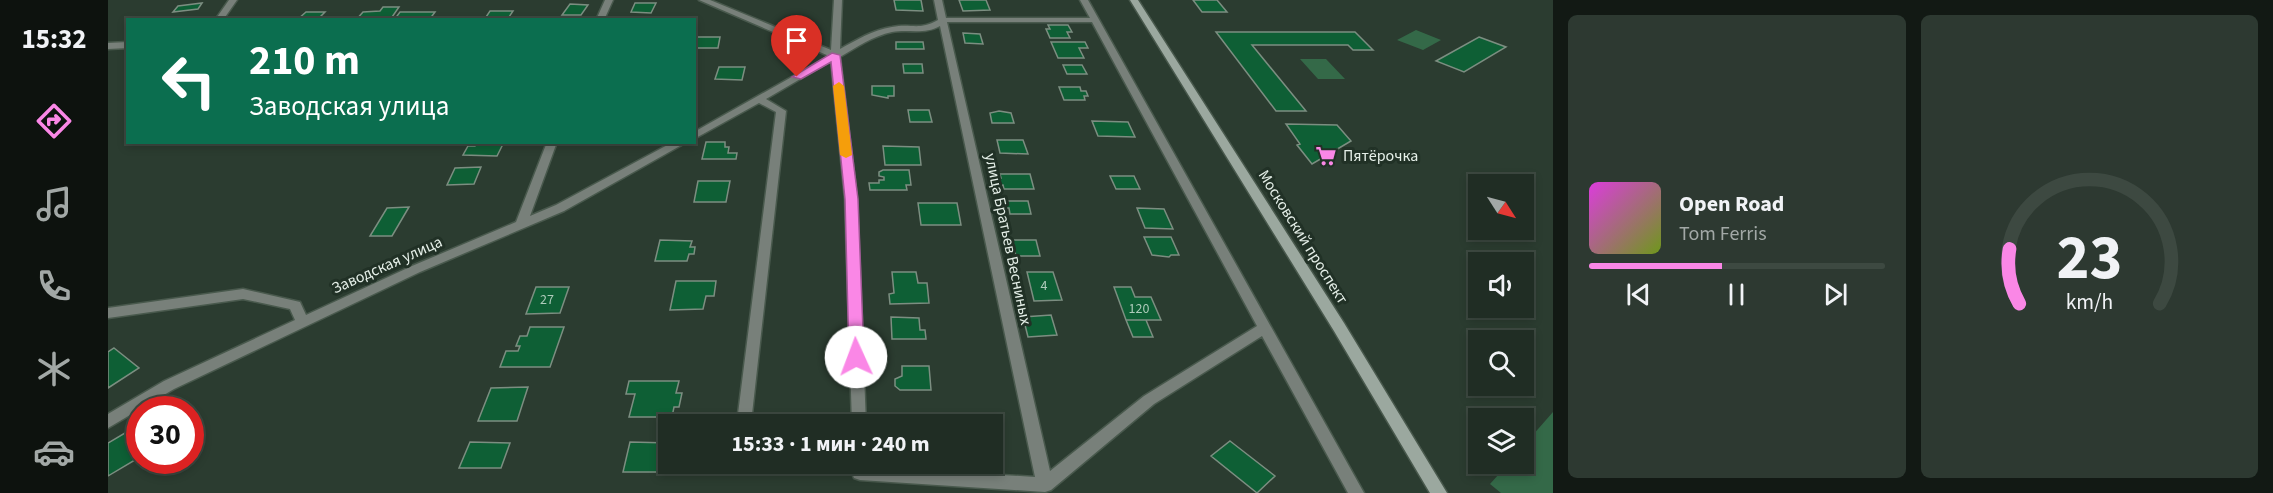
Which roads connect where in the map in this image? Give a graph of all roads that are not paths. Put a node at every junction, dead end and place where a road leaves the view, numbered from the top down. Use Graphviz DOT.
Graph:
graph roads {
  1 [pos="233,0"];
  2 [pos="609,0"];
  3 [pos="703,0"];
  4 [pos="838,0"];
  5 [pos="938,0"];
  6 [pos="1084,0"];
  7 [pos="1134,0"];
  8 [pos="220,18"];
  9 [pos="601,18"];
  10 [pos="944,20"];
  11 [pos="1095,20"];
  12 [pos="126,45"];
  13 [pos="108,46"];
  14 [pos="835,55"];
  15 [pos="759,99"];
  16 [pos="696,135"];
  17 [pos="551,144"];
  18 [pos="678,144"];
  19 [pos="521,225"];
  20 [pos="108,313"];
  21 [pos="302,322"];
  22 [pos="1263,328"];
  23 [pos="745,414"];
  24 [pos="859,414"];
  25 [pos="108,422"];
  26 [pos="875,474"];
  27 [pos="1045,485"];
  28 [pos="1356,493"];
  29 [pos="1439,493"];
  1 -- 8 [label="street"];
  2 -- 9 [label="street"];
  3 -- 14 [label="street"];
  4 -- 14 [label="street"];
  5 -- 10 [label="street, улица Братьев Весниных"];
  6 -- 11 [label="street"];
  7 -- 29 [label="main road, Московский проспект"];
  10 -- 11 [label="street"];
  10 -- 14 [label="street"];
  10 -- 27 [label="street, улица Братьев Весниных"];
  11 -- 22 [label="street"];
  12 -- 13 [label="street"];
  14 -- 15 [label="street"];
  14 -- 24 [label="street"];
  15 -- 16 [label="street"];
  15 -- 23 [label="street"];
  17 -- 19 [label="street"];
  18 -- 19 [label="street, Заводская улица"];
  19 -- 21 [label="street, Заводская улица"];
  20 -- 21 [label="street"];
  21 -- 25 [label="street, Заводская улица"];
  22 -- 27 [label="street"];
  22 -- 28 [label="street"];
  26 -- 27 [label="street"];
}
